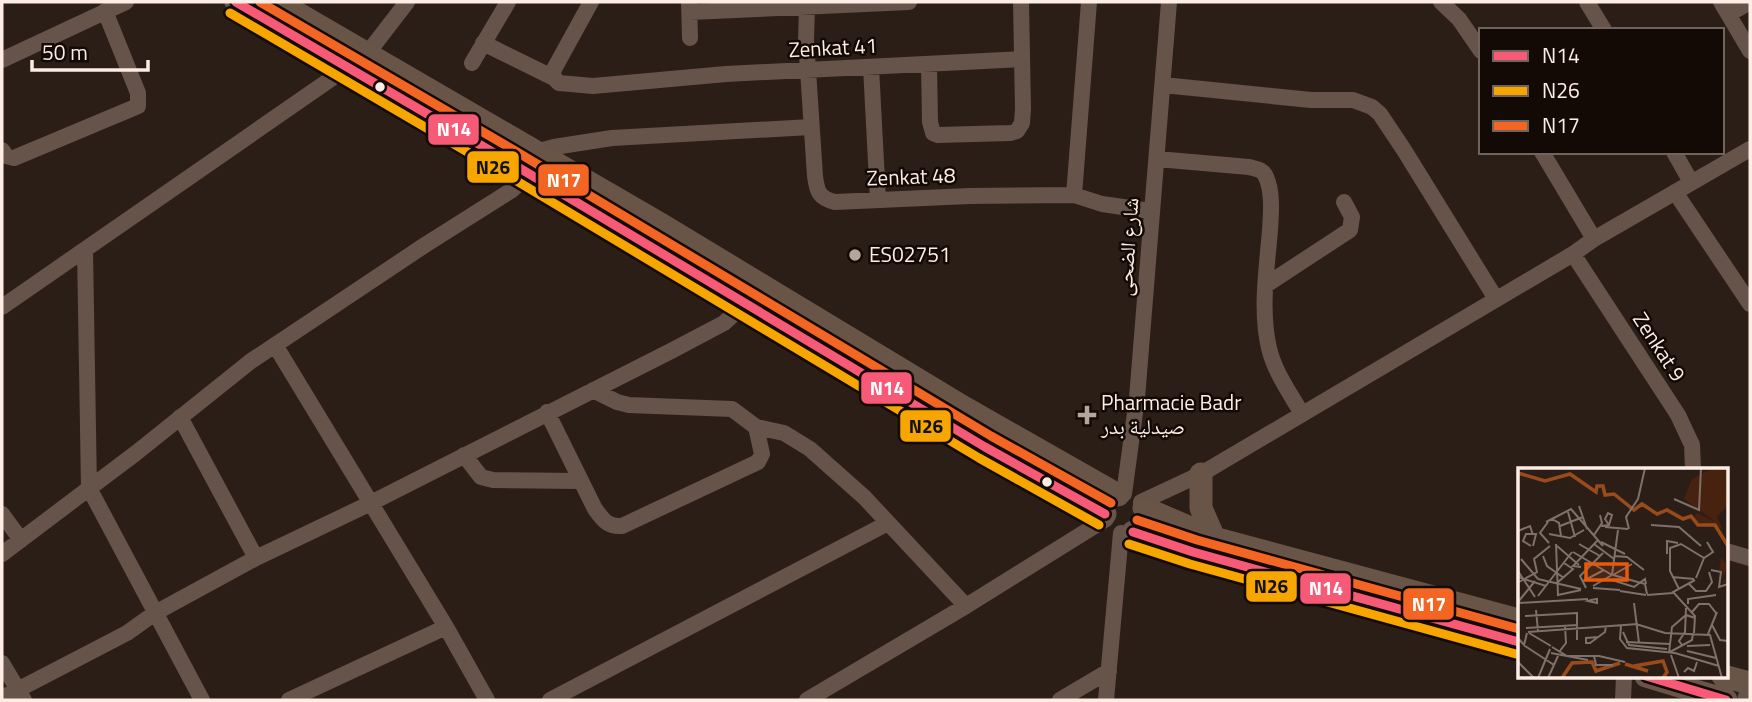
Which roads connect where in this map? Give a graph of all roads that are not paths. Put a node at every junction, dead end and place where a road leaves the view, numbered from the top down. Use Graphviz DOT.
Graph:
graph roads {
  1 [pos="126,2"];
  2 [pos="236,2"];
  3 [pos="278,2"];
  4 [pos="407,2"];
  5 [pos="508,2"];
  6 [pos="591,2"];
  7 [pos="909,2"];
  8 [pos="1021,2"];
  9 [pos="1089,2"];
  10 [pos="1169,2"];
  11 [pos="1441,2"];
  12 [pos="1587,2"];
  13 [pos="1750,2"];
  14 [pos="689,7"];
  15 [pos="807,7"];
  16 [pos="1725,8"];
  17 [pos="105,11"];
  18 [pos="1603,28"];
  19 [pos="690,38"];
  20 [pos="483,43"];
  21 [pos="1479,48"];
  22 [pos="1750,51"];
  23 [pos="368,54"];
  24 [pos="1022,59"];
  25 [pos="2,60"];
  26 [pos="472,63"];
  27 [pos="929,64"];
  28 [pos="348,66"];
  29 [pos="871,67"];
  30 [pos="808,70"];
  31 [pos="554,78"];
  32 [pos="1163,85"];
  33 [pos="811,127"];
  34 [pos="1750,149"];
  35 [pos="2,150"];
  36 [pos="1543,154"];
  37 [pos="1675,154"];
  38 [pos="1157,159"];
  39 [pos="536,161"];
  40 [pos="1691,182"];
  41 [pos="1675,192"];
  42 [pos="1074,195"];
  43 [pos="877,200"];
  44 [pos="1344,202"];
  45 [pos="1151,211"];
  46 [pos="1594,239"];
  47 [pos="85,250"];
  48 [pos="1573,254"];
  49 [pos="1266,285"];
  50 [pos="1496,299"];
  51 [pos="746,303"];
  52 [pos="1750,304"];
  53 [pos="2,307"];
  54 [pos="275,345"];
  55 [pos="593,390"];
  56 [pos="547,412"];
  57 [pos="1303,414"];
  58 [pos="180,417"];
  59 [pos="756,427"];
  60 [pos="464,455"];
  61 [pos="1693,468"];
  62 [pos="1201,474"];
  63 [pos="581,481"];
  64 [pos="89,488"];
  65 [pos="371,503"];
  66 [pos="1124,512"];
  67 [pos="2,514"];
  68 [pos="888,523"];
  69 [pos="1214,538"];
  70 [pos="20,540"];
  71 [pos="1728,552"];
  72 [pos="2,554"];
  73 [pos="256,558"];
  74 [pos="1750,558"];
  75 [pos="966,606"];
  76 [pos="155,614"];
  77 [pos="1518,620"];
  78 [pos="446,627"];
  79 [pos="1518,642"];
  80 [pos="2,663"];
  81 [pos="1109,671"];
  82 [pos="1728,677"];
  83 [pos="1624,678"];
  84 [pos="1653,678"];
  85 [pos="1750,683"];
  86 [pos="21,695"];
  87 [pos="2,698"];
  88 [pos="202,700"];
  89 [pos="289,700"];
  90 [pos="487,700"];
  91 [pos="550,700"];
  92 [pos="807,700"];
  93 [pos="1060,700"];
  94 [pos="1106,700"];
  95 [pos="1623,700"];
  96 [pos="1726,700"];
  97 [pos="1745,700"];
  1 -- 17 [label="street"];
  2 -- 28 [label="main road"];
  3 -- 23 [label="main road"];
  4 -- 23 [label="street"];
  5 -- 20 [label="street"];
  6 -- 31 [label="street"];
  7 -- 15 [label="street"];
  8 -- 24 [label="street"];
  9 -- 42 [label="street"];
  10 -- 32 [label="street, شارع الضحى"];
  11 -- 21 [label="street"];
  12 -- 18 [label="street"];
  13 -- 16 [label="street"];
  14 -- 15 [label="street"];
  14 -- 19 [label="street"];
  15 -- 30 [label="street"];
  16 -- 22 [label="street"];
  17 -- 25 [label="street"];
  17 -- 35 [label="street"];
  20 -- 26 [label="street"];
  20 -- 31 [label="street, Zenkat 41"];
  23 -- 28 [label="street"];
  23 -- 39 [label="main road"];
  24 -- 27 [label="street, Zenkat 41"];
  24 -- 27 [label="street"];
  27 -- 29 [label="street, Zenkat 41"];
  28 -- 39 [label="main road"];
  28 -- 47 [label="street"];
  29 -- 30 [label="street, Zenkat 41"];
  29 -- 43 [label="street"];
  30 -- 31 [label="street, Zenkat 41"];
  30 -- 33 [label="street"];
  32 -- 38 [label="street, شارع الضحى"];
  32 -- 50 [label="street"];
  33 -- 39 [label="street"];
  33 -- 43 [label="street, Zenkat 48"];
  34 -- 40 [label="street"];
  36 -- 46 [label="street"];
  37 -- 40 [label="street"];
  38 -- 45 [label="street, شارع الضحى"];
  38 -- 49 [label="street"];
  39 -- 51 [label="main road"];
  39 -- 54 [label="street"];
  39 -- 66 [label="main road"];
  40 -- 41 [label="street"];
  41 -- 46 [label="street"];
  41 -- 52 [label="street"];
  42 -- 43 [label="street, Zenkat 48"];
  42 -- 45 [label="street, Zenkat 48"];
  44 -- 49 [label="street"];
  45 -- 66 [label="street, شارع الضحى"];
  46 -- 48 [label="street"];
  47 -- 53 [label="street"];
  47 -- 64 [label="street"];
  48 -- 50 [label="street"];
  48 -- 61 [label="street, Zenkat 9"];
  49 -- 57 [label="street"];
  50 -- 57 [label="street"];
  51 -- 55 [label="street"];
  51 -- 66 [label="main road"];
  54 -- 58 [label="street"];
  54 -- 65 [label="street"];
  55 -- 56 [label="street"];
  55 -- 59 [label="street"];
  56 -- 60 [label="street"];
  56 -- 63 [label="street"];
  57 -- 62 [label="street"];
  58 -- 64 [label="street"];
  58 -- 73 [label="street"];
  59 -- 63 [label="street"];
  59 -- 68 [label="street"];
  60 -- 63 [label="street"];
  60 -- 65 [label="street"];
  62 -- 66 [label="street"];
  62 -- 69 [label="main road"];
  64 -- 70 [label="street"];
  64 -- 76 [label="street"];
  65 -- 73 [label="street"];
  65 -- 78 [label="street"];
  66 -- 69 [label="main road"];
  66 -- 75 [label="street"];
  66 -- 79 [label="main road"];
  66 -- 81 [label="street, شارع الضحى"];
  67 -- 70 [label="street"];
  68 -- 75 [label="street"];
  68 -- 91 [label="street"];
  69 -- 77 [label="main road"];
  70 -- 72 [label="street"];
  71 -- 74 [label="street"];
  73 -- 76 [label="street"];
  75 -- 92 [label="street"];
  76 -- 86 [label="street"];
  76 -- 88 [label="street"];
  78 -- 89 [label="street"];
  78 -- 90 [label="street"];
  80 -- 86 [label="street"];
  81 -- 93 [label="street"];
  81 -- 94 [label="street, شارع الضحى"];
  82 -- 85 [label="main road"];
  83 -- 95 [label="street"];
  84 -- 96 [label="main road"];
  85 -- 97 [label="street"];
  86 -- 87 [label="street"];
}
